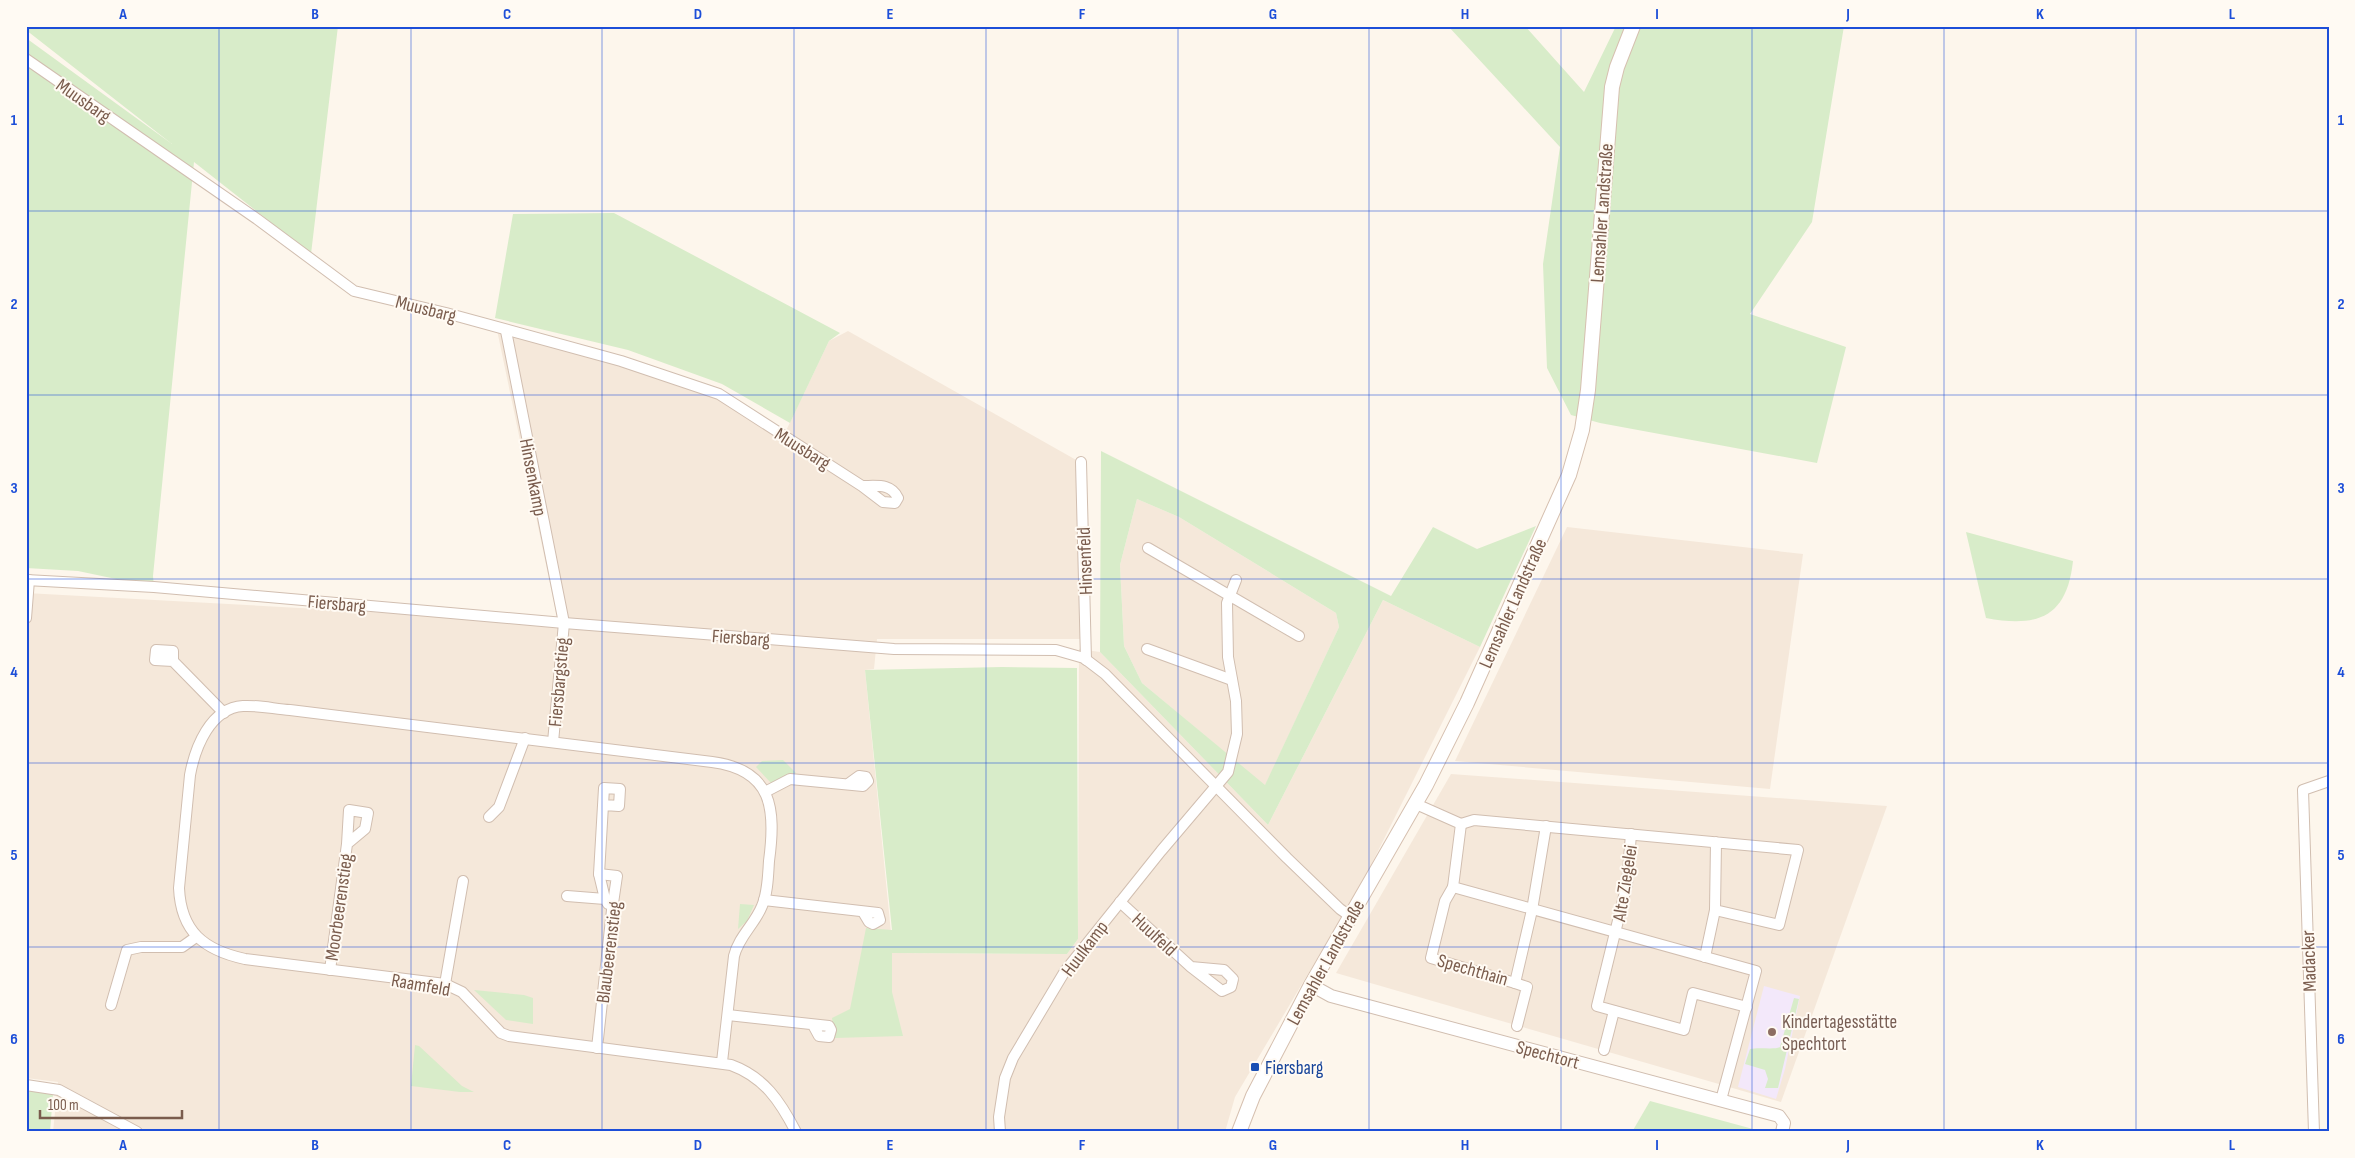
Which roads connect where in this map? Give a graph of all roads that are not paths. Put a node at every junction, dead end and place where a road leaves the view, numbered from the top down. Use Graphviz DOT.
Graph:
graph roads {
  1 [pos="1633,26"];
  2 [pos="26,59"];
  3 [pos="506,330"];
  4 [pos="1081,462"];
  5 [pos="862,486"];
  6 [pos="1148,548"];
  7 [pos="27,580"];
  8 [pos="1236,580"];
  9 [pos="1229,595"];
  10 [pos="26,618"];
  11 [pos="564,623"];
  12 [pos="1299,636"];
  13 [pos="1147,650"];
  14 [pos="1086,660"];
  15 [pos="173,661"];
  16 [pos="1232,680"];
  17 [pos="224,713"];
  18 [pos="525,738"];
  19 [pos="553,742"];
  20 [pos="2329,782"];
  21 [pos="848,784"];
  22 [pos="1216,788"];
  23 [pos="764,792"];
  24 [pos="1416,804"];
  25 [pos="604,805"];
  26 [pos="489,817"];
  27 [pos="1461,824"];
  28 [pos="1546,826"];
  29 [pos="1631,834"];
  30 [pos="1716,842"];
  31 [pos="347,844"];
  32 [pos="599,874"];
  33 [pos="463,882"];
  34 [pos="1453,887"];
  35 [pos="567,896"];
  36 [pos="605,899"];
  37 [pos="764,900"];
  38 [pos="1120,902"];
  39 [pos="612,910"];
  40 [pos="1532,910"];
  41 [pos="1715,910"];
  42 [pos="863,912"];
  43 [pos="1350,916"];
  44 [pos="1616,933"];
  45 [pos="196,937"];
  46 [pos="1705,957"];
  47 [pos="1191,966"];
  48 [pos="330,970"];
  49 [pos="1515,983"];
  50 [pos="445,984"];
  51 [pos="1311,986"];
  52 [pos="111,1005"];
  53 [pos="1746,1008"];
  54 [pos="1614,1011"];
  55 [pos="728,1015"];
  56 [pos="813,1025"];
  57 [pos="1517,1026"];
  58 [pos="597,1048"];
  59 [pos="1604,1050"];
  60 [pos="722,1062"];
  61 [pos="26,1085"];
  62 [pos="1721,1100"];
  63 [pos="1783,1128"];
  64 [pos="137,1132"];
  65 [pos="796,1132"];
  66 [pos="1000,1132"];
  67 [pos="1239,1132"];
  68 [pos="2314,1132"];
  1 -- 24 [label="main road, Lemsahler Landstraße"];
  2 -- 3 [label="street, Muusbarg"];
  3 -- 5 [label="street, Muusbarg"];
  3 -- 11 [label="street, Hinsenkamp"];
  4 -- 14 [label="street, Hinsenfeld"];
  6 -- 9 [label="street"];
  7 -- 10 [label="street"];
  7 -- 11 [label="street, Fiersbarg"];
  8 -- 9 [label="street, Huulkamp"];
  9 -- 12 [label="street"];
  9 -- 16 [label="street, Huulkamp"];
  11 -- 14 [label="street, Fiersbarg"];
  11 -- 19 [label="street, Fiersbargstieg"];
  13 -- 16 [label="street"];
  14 -- 22 [label="street, Fiersbarg"];
  15 -- 17 [label="street"];
  16 -- 22 [label="street, Huulkamp"];
  17 -- 18 [label="street, Raamfeld"];
  17 -- 45 [label="street, Raamfeld"];
  18 -- 19 [label="street, Raamfeld"];
  18 -- 26 [label="street"];
  19 -- 23 [label="street, Raamfeld"];
  20 -- 68 [label="street, Madacker"];
  21 -- 23 [label="street"];
  22 -- 38 [label="street, Huulkamp"];
  22 -- 43 [label="street, Fiersbarg"];
  23 -- 37 [label="street, Raamfeld"];
  24 -- 27 [label="street"];
  24 -- 43 [label="main road, Lemsahler Landstraße"];
  25 -- 32 [label="street, Blaubeerenstieg"];
  27 -- 28 [label="street, Alte Ziegelei"];
  27 -- 34 [label="street, Spechthain"];
  28 -- 29 [label="street, Alte Ziegelei"];
  28 -- 40 [label="street"];
  29 -- 30 [label="street, Alte Ziegelei"];
  29 -- 44 [label="street, Alte Ziegelei"];
  30 -- 41 [label="street"];
  30 -- 41 [label="street, Alte Ziegelei"];
  31 -- 48 [label="street, Moorbeerenstieg"];
  32 -- 36 [label="street, Blaubeerenstieg"];
  32 -- 39 [label="street, Blaubeerenstieg"];
  33 -- 50 [label="street"];
  34 -- 40 [label="street"];
  34 -- 49 [label="street, Spechthain"];
  35 -- 36 [label="street"];
  36 -- 39 [label="street, Blaubeerenstieg"];
  37 -- 42 [label="street"];
  37 -- 55 [label="street, Raamfeld"];
  38 -- 47 [label="street, Huulfeld"];
  38 -- 66 [label="street, Huulkamp"];
  39 -- 58 [label="street, Blaubeerenstieg"];
  40 -- 44 [label="street"];
  40 -- 49 [label="street, Spechthain"];
  41 -- 46 [label="street"];
  43 -- 51 [label="main road, Lemsahler Landstraße"];
  44 -- 46 [label="street"];
  44 -- 54 [label="street"];
  45 -- 48 [label="street, Raamfeld"];
  45 -- 52 [label="street"];
  46 -- 53 [label="street"];
  48 -- 50 [label="street, Raamfeld"];
  49 -- 57 [label="street"];
  50 -- 58 [label="street, Raamfeld"];
  51 -- 62 [label="street, Spechtort"];
  51 -- 67 [label="main road, Lemsahler Landstraße"];
  53 -- 54 [label="street"];
  53 -- 62 [label="street"];
  54 -- 59 [label="street"];
  55 -- 56 [label="street"];
  55 -- 60 [label="street, Raamfeld"];
  58 -- 60 [label="street, Raamfeld"];
  60 -- 65 [label="street, Raamfeld"];
  61 -- 64 [label="street"];
  62 -- 63 [label="street, Spechtort"];
}
